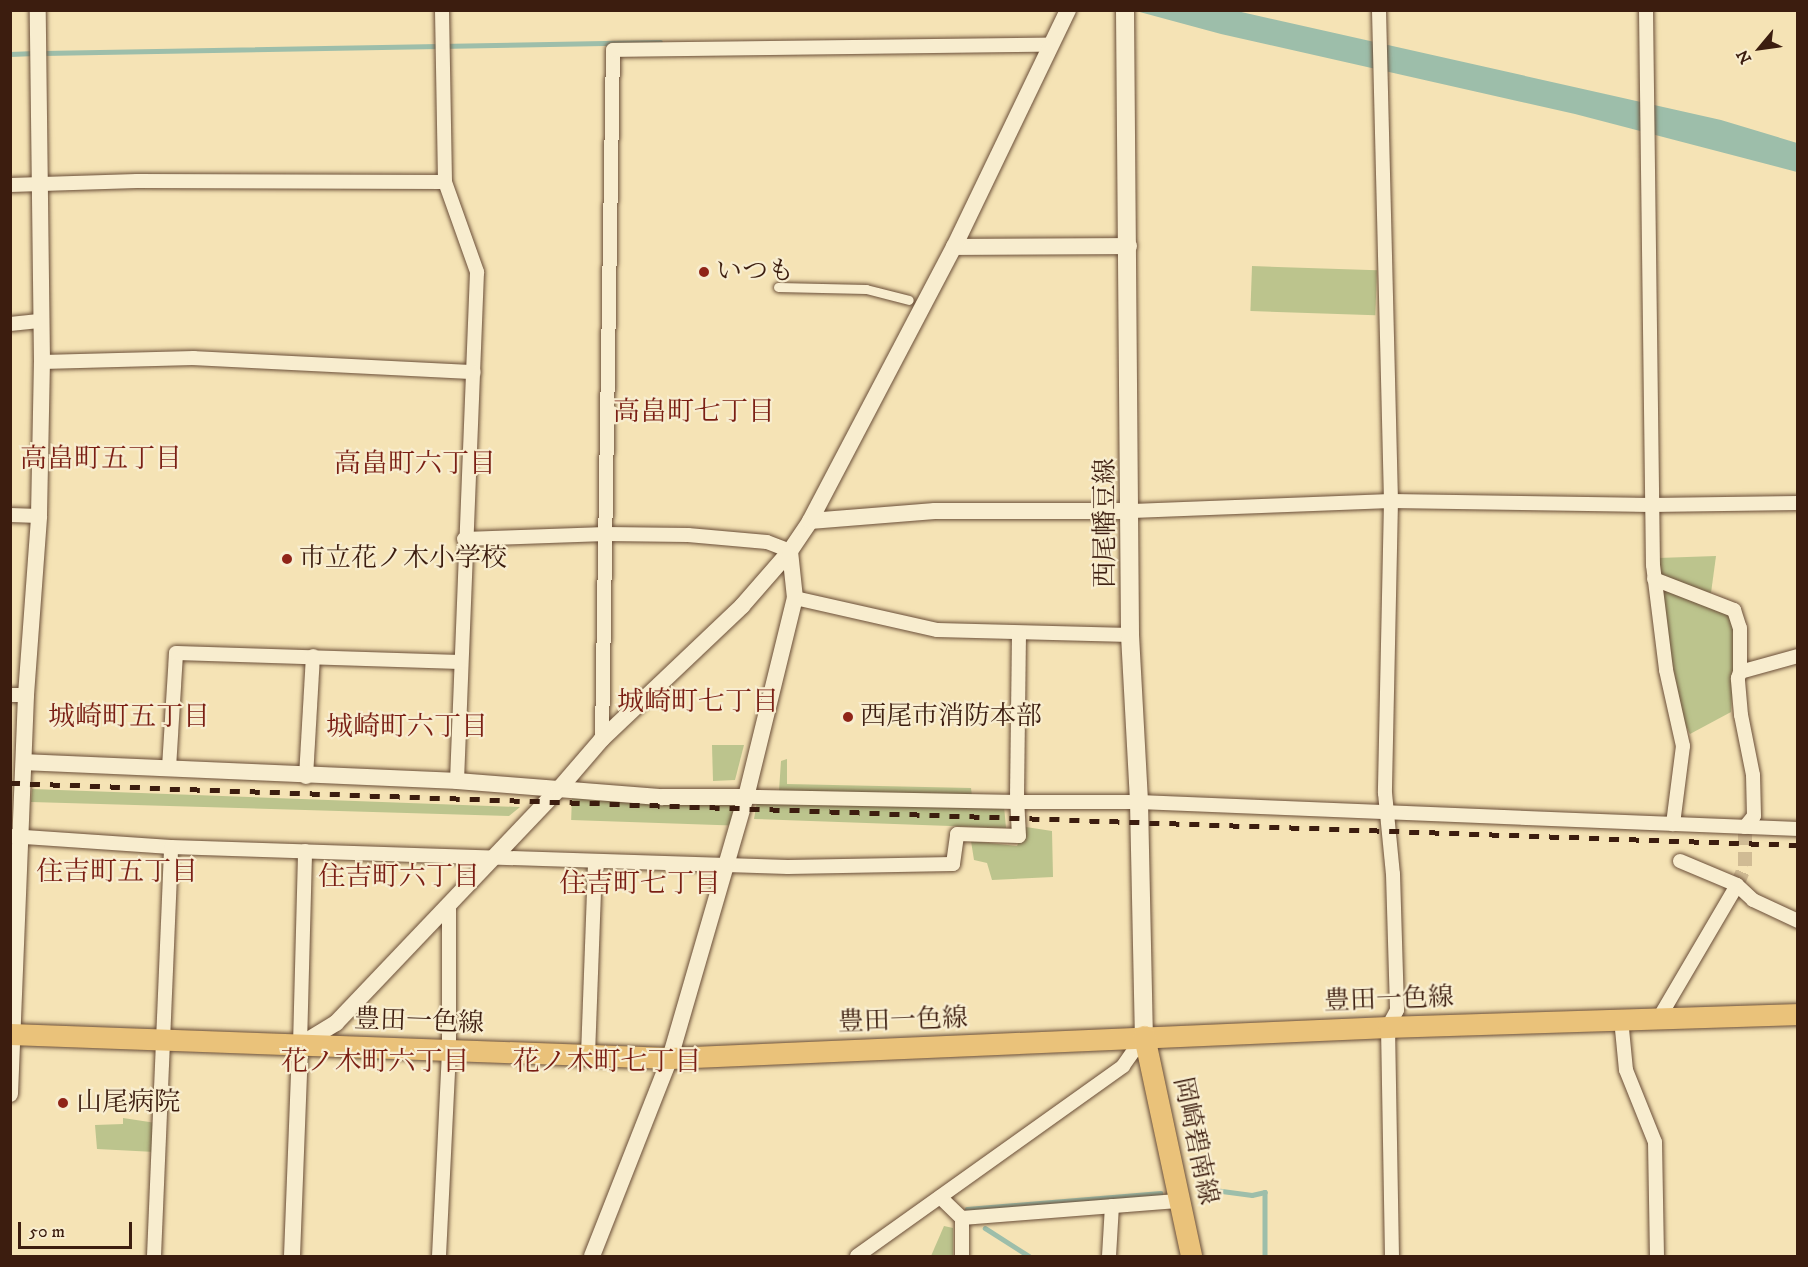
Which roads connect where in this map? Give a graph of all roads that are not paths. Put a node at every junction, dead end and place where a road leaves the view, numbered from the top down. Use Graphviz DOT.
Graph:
graph roads {
  1 [pos="38,10"];
  2 [pos="442,10"];
  3 [pos="1068,10"];
  4 [pos="1125,10"];
  5 [pos="1379,10"];
  6 [pos="1646,10"];
  7 [pos="1050,45"];
  8 [pos="445,182"];
  9 [pos="40,184"];
  10 [pos="10,185"];
  11 [pos="954,246"];
  12 [pos="1129,246"];
  13 [pos="778,287"];
  14 [pos="909,300"];
  15 [pos="39,321"];
  16 [pos="10,324"];
  17 [pos="42,362"];
  18 [pos="474,372"];
  19 [pos="1391,501"];
  20 [pos="1797,503"];
  21 [pos="1651,505"];
  22 [pos="1132,511"];
  23 [pos="10,515"];
  24 [pos="39,516"];
  25 [pos="810,521"];
  26 [pos="606,534"];
  27 [pos="465,539"];
  28 [pos="790,551"];
  29 [pos="1654,579"];
  30 [pos="795,598"];
  31 [pos="1019,633"];
  32 [pos="1130,635"];
  33 [pos="313,656"];
  34 [pos="1797,656"];
  35 [pos="461,662"];
  36 [pos="1740,672"];
  37 [pos="19,695"];
  38 [pos="602,739"];
  39 [pos="24,762"];
  40 [pos="169,768"];
  41 [pos="306,777"];
  42 [pos="457,781"];
  43 [pos="559,789"];
  44 [pos="746,797"];
  45 [pos="1017,802"];
  46 [pos="1139,802"];
  47 [pos="1386,813"];
  48 [pos="1673,824"];
  49 [pos="1745,827"];
  50 [pos="1797,829"];
  51 [pos="16,837"];
  52 [pos="171,847"];
  53 [pos="305,851"];
  54 [pos="495,856"];
  55 [pos="1680,861"];
  56 [pos="595,863"];
  57 [pos="724,867"];
  58 [pos="1737,885"];
  59 [pos="449,906"];
  60 [pos="1797,921"];
  61 [pos="1797,1014"];
  62 [pos="1659,1018"];
  63 [pos="1621,1019"];
  64 [pos="1389,1027"];
  65 [pos="11,1034"];
  66 [pos="1144,1036"];
  67 [pos="160,1037"];
  68 [pos="300,1045"];
  69 [pos="449,1050"];
  70 [pos="588,1055"];
  71 [pos="670,1058"];
  72 [pos="10,1094"];
  73 [pos="940,1197"];
  74 [pos="1180,1201"];
  75 [pos="1112,1206"];
  76 [pos="962,1218"];
  77 [pos="154,1257"];
  78 [pos="292,1257"];
  79 [pos="439,1257"];
  80 [pos="592,1257"];
  81 [pos="857,1257"];
  82 [pos="962,1257"];
  83 [pos="1109,1257"];
  84 [pos="1191,1257"];
  85 [pos="1392,1257"];
  86 [pos="1657,1257"];
  1 -- 9 [label="street"];
  2 -- 8 [label="street"];
  3 -- 7 [label="street"];
  4 -- 12 [label="main road, 西尾幡豆線"];
  5 -- 19 [label="street"];
  6 -- 21 [label="street"];
  7 -- 11 [label="street"];
  7 -- 26 [label="street"];
  8 -- 9 [label="street"];
  8 -- 18 [label="street"];
  9 -- 10 [label="street"];
  9 -- 15 [label="street"];
  11 -- 12 [label="street"];
  11 -- 25 [label="street"];
  12 -- 22 [label="main road, 西尾幡豆線"];
  13 -- 14 [label="street"];
  15 -- 16 [label="street"];
  15 -- 17 [label="street"];
  17 -- 18 [label="street"];
  17 -- 24 [label="street"];
  18 -- 27 [label="street"];
  19 -- 21 [label="street"];
  19 -- 22 [label="street"];
  19 -- 47 [label="street"];
  20 -- 21 [label="street"];
  21 -- 29 [label="street"];
  22 -- 25 [label="street"];
  22 -- 32 [label="main road, 西尾幡豆線"];
  23 -- 24 [label="street"];
  24 -- 37 [label="street"];
  25 -- 28 [label="street"];
  26 -- 27 [label="street"];
  26 -- 28 [label="street"];
  26 -- 38 [label="street"];
  27 -- 35 [label="street"];
  28 -- 30 [label="street"];
  28 -- 38 [label="street"];
  29 -- 36 [label="street"];
  29 -- 48 [label="street"];
  30 -- 31 [label="street"];
  30 -- 44 [label="street"];
  31 -- 32 [label="street"];
  31 -- 45 [label="street"];
  32 -- 46 [label="main road, 西尾幡豆線"];
  33 -- 35 [label="street"];
  33 -- 40 [label="street"];
  33 -- 41 [label="street"];
  34 -- 36 [label="street"];
  35 -- 42 [label="street"];
  36 -- 49 [label="street"];
  37 -- 39 [label="street"];
  38 -- 43 [label="street"];
  39 -- 40 [label="street"];
  39 -- 51 [label="street"];
  40 -- 41 [label="street"];
  41 -- 42 [label="street"];
  42 -- 43 [label="street"];
  43 -- 44 [label="street"];
  43 -- 54 [label="street"];
  44 -- 45 [label="street"];
  44 -- 57 [label="street"];
  45 -- 46 [label="street"];
  45 -- 57 [label="street"];
  46 -- 47 [label="street"];
  46 -- 66 [label="main road, 西尾幡豆線"];
  47 -- 48 [label="street"];
  47 -- 64 [label="street"];
  48 -- 49 [label="street"];
  49 -- 50 [label="street"];
  51 -- 52 [label="street"];
  51 -- 65 [label="street"];
  52 -- 53 [label="street"];
  52 -- 67 [label="street"];
  53 -- 54 [label="street"];
  53 -- 68 [label="street"];
  54 -- 56 [label="street"];
  54 -- 59 [label="street"];
  55 -- 58 [label="street"];
  56 -- 57 [label="street"];
  56 -- 70 [label="street"];
  57 -- 71 [label="street"];
  58 -- 60 [label="street"];
  58 -- 62 [label="street"];
  59 -- 68 [label="street"];
  59 -- 69 [label="street"];
  61 -- 62 [label="main road, 豊田一色線"];
  62 -- 63 [label="main road, 豊田一色線"];
  63 -- 64 [label="main road, 豊田一色線"];
  63 -- 86 [label="street"];
  64 -- 66 [label="main road, 豊田一色線"];
  64 -- 85 [label="street"];
  65 -- 67 [label="main road, 豊田一色線"];
  65 -- 72 [label="street"];
  66 -- 71 [label="main road, 豊田一色線"];
  66 -- 73 [label="street"];
  66 -- 74 [label="main road, 岡崎碧南線"];
  67 -- 68 [label="main road, 豊田一色線"];
  67 -- 77 [label="street"];
  68 -- 69 [label="main road, 豊田一色線"];
  68 -- 78 [label="street"];
  69 -- 70 [label="main road, 豊田一色線"];
  69 -- 79 [label="street"];
  70 -- 71 [label="main road, 豊田一色線"];
  71 -- 80 [label="street"];
  73 -- 76 [label="street"];
  73 -- 81 [label="street"];
  74 -- 75 [label="street"];
  74 -- 84 [label="main road, 岡崎碧南線"];
  75 -- 76 [label="street"];
  75 -- 83 [label="street"];
  76 -- 82 [label="street"];
}
